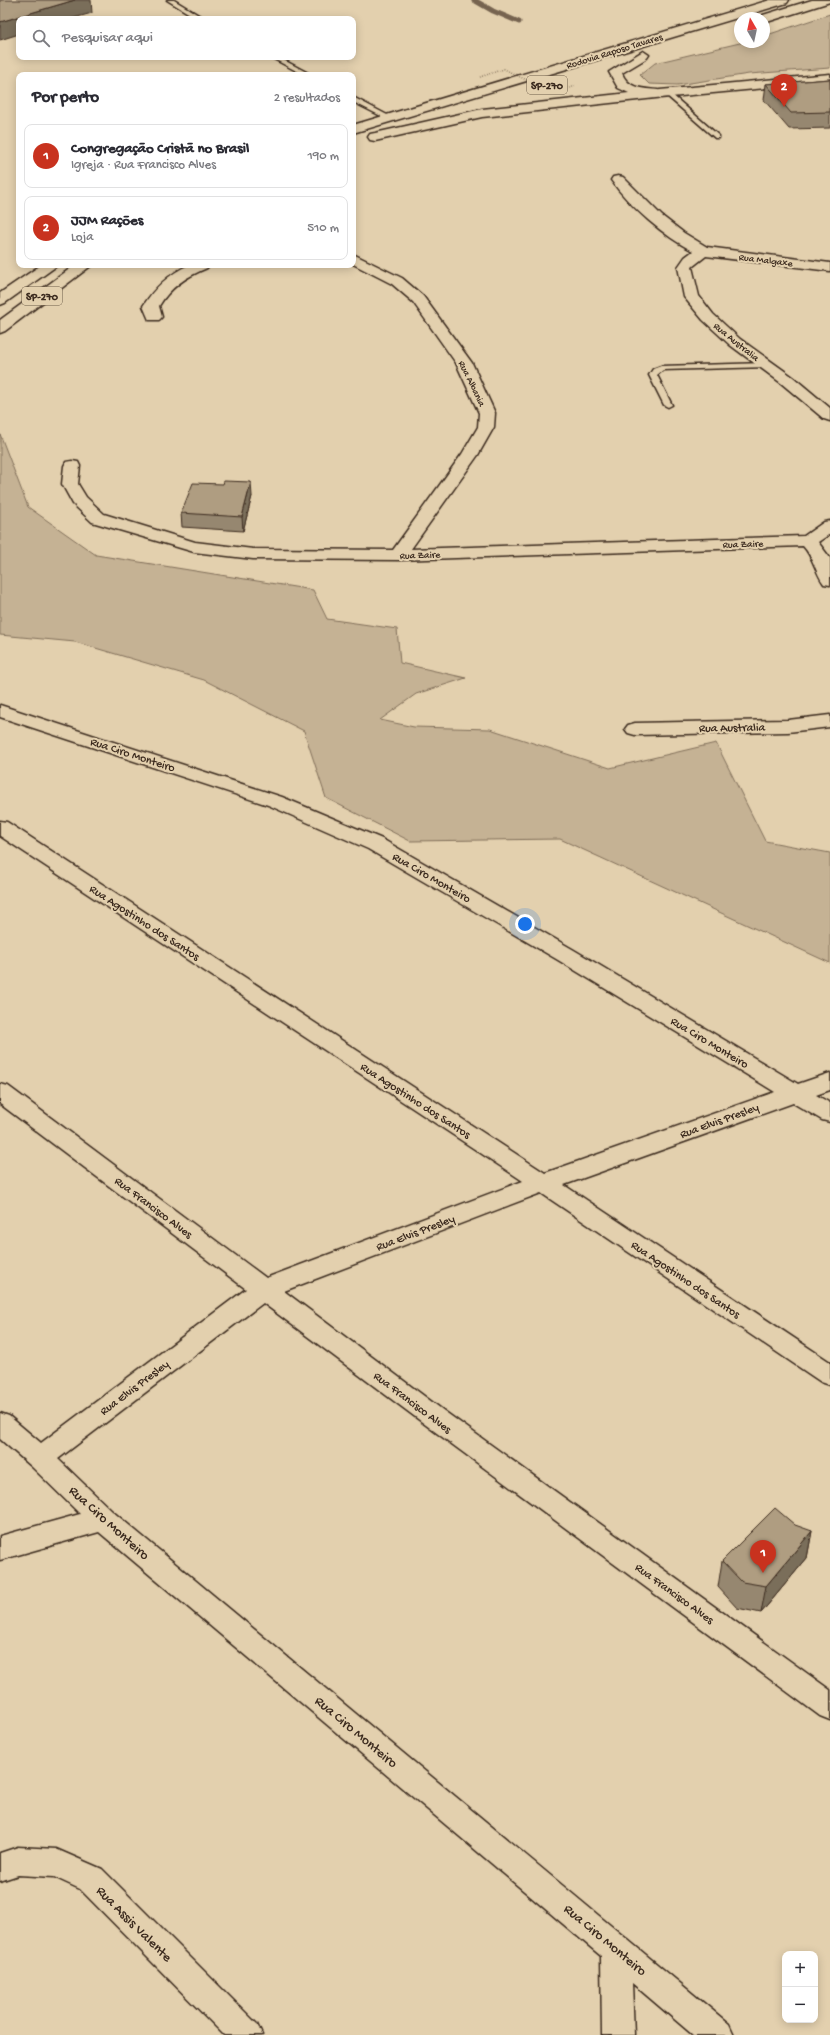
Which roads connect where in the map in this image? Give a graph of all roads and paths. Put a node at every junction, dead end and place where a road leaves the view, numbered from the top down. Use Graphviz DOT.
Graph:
graph roads {
  1 [pos="170,0"];
  2 [pos="760,0"];
  3 [pos="783,0"];
  4 [pos="825,0"];
  5 [pos="197,16"];
  6 [pos="770,16"];
  7 [pos="725,18"];
  8 [pos="734,28"];
  9 [pos="643,55"];
  10 [pos="279,60"];
  11 [pos="599,69"];
  12 [pos="303,72"];
  13 [pos="480,77"];
  14 [pos="826,80"];
  15 [pos="576,86"];
  16 [pos="664,94"];
  17 [pos="506,98"];
  18 [pos="356,101"];
  19 [pos="389,118"];
  20 [pos="356,128"];
  21 [pos="375,137"];
  22 [pos="717,137"];
  23 [pos="360,142"];
  24 [pos="618,180"];
  25 [pos="703,251"];
  26 [pos="356,260"];
  27 [pos="830,267"];
  28 [pos="47,268"];
  29 [pos="81,268"];
  30 [pos="195,268"];
  31 [pos="0,300"];
  32 [pos="154,317"];
  33 [pos="0,328"];
  34 [pos="767,365"];
  35 [pos="668,404"];
  36 [pos="830,416"];
  37 [pos="72,466"];
  38 [pos="830,526"];
  39 [pos="808,541"];
  40 [pos="398,555"];
  41 [pos="830,580"];
  42 [pos="0,711"];
  43 [pos="830,721"];
  44 [pos="635,729"];
  45 [pos="0,828"];
  46 [pos="830,1081"];
  47 [pos="0,1092"];
  48 [pos="794,1093"];
  49 [pos="830,1114"];
  50 [pos="543,1183"];
  51 [pos="264,1289"];
  52 [pos="830,1375"];
  53 [pos="0,1424"];
  54 [pos="40,1458"];
  55 [pos="103,1519"];
  56 [pos="0,1548"];
  57 [pos="830,1707"];
  58 [pos="0,1867"];
  59 [pos="616,1948"];
  60 [pos="246,2035"];
  61 [pos="618,2035"];
  62 [pos="718,2035"];
  1 -- 5 [label="lane"];
  2 -- 7 [label="main road"];
  3 -- 7 [label="main road, Rodovia Raposo Tavares / SP-270"];
  4 -- 6 [label="main road"];
  7 -- 19 [label="main road, Rodovia Raposo Tavares / SP-270"];
  8 -- 9 [label="main road, Rodovia Raposo Tavares"];
  9 -- 11 [label="main road, Rodovia Raposo Tavares"];
  9 -- 16 [label="main road"];
  10 -- 12 [label="lane"];
  13 -- 15 [label="path, bridge"];
  14 -- 16 [label="main road"];
  16 -- 21 [label="main road"];
  16 -- 22 [label="lane"];
  17 -- 21 [label="main road"];
  18 -- 19 [label="lane"];
  19 -- 20 [label="main road, Rodovia Raposo Tavares / SP-270"];
  21 -- 23 [label="main road"];
  24 -- 25 [label="main road"];
  25 -- 27 [label="main road, Rua Malgaxe"];
  25 -- 34 [label="main road, Rua Australia"];
  26 -- 40 [label="main road, Rua Albania"];
  28 -- 31 [label="main road, SP-270"];
  29 -- 33 [label="main road, SP-270"];
  30 -- 32 [label="main road"];
  34 -- 35 [label="lane"];
  34 -- 36 [label="main road, Rua Australia"];
  37 -- 40 [label="main road, Rua Zaire"];
  38 -- 39 [label="main road"];
  39 -- 40 [label="main road, Rua Zaire"];
  39 -- 41 [label="main road"];
  42 -- 48 [label="main road, Rua Ciro Monteiro"];
  43 -- 44 [label="main road, Rua Australia"];
  45 -- 50 [label="main road, Rua Agostinho dos Santos"];
  46 -- 48 [label="main road, Rua Elvis Presley"];
  47 -- 51 [label="main road, Rua Francisco Alves"];
  48 -- 49 [label="main road, Rua Ciro Monteiro"];
  48 -- 50 [label="main road, Rua Elvis Presley"];
  50 -- 51 [label="main road, Rua Elvis Presley"];
  50 -- 52 [label="main road, Rua Agostinho dos Santos"];
  51 -- 54 [label="main road, Rua Elvis Presley"];
  51 -- 57 [label="main road, Rua Francisco Alves"];
  53 -- 54 [label="main road, Rua Ciro Monteiro"];
  54 -- 55 [label="main road, Rua Ciro Monteiro"];
  55 -- 56 [label="main road"];
  55 -- 59 [label="main road, Rua Ciro Monteiro"];
  58 -- 60 [label="main road, Rua Assis Valente"];
  59 -- 61 [label="main road"];
  59 -- 62 [label="main road, Rua Ciro Monteiro"];
}
